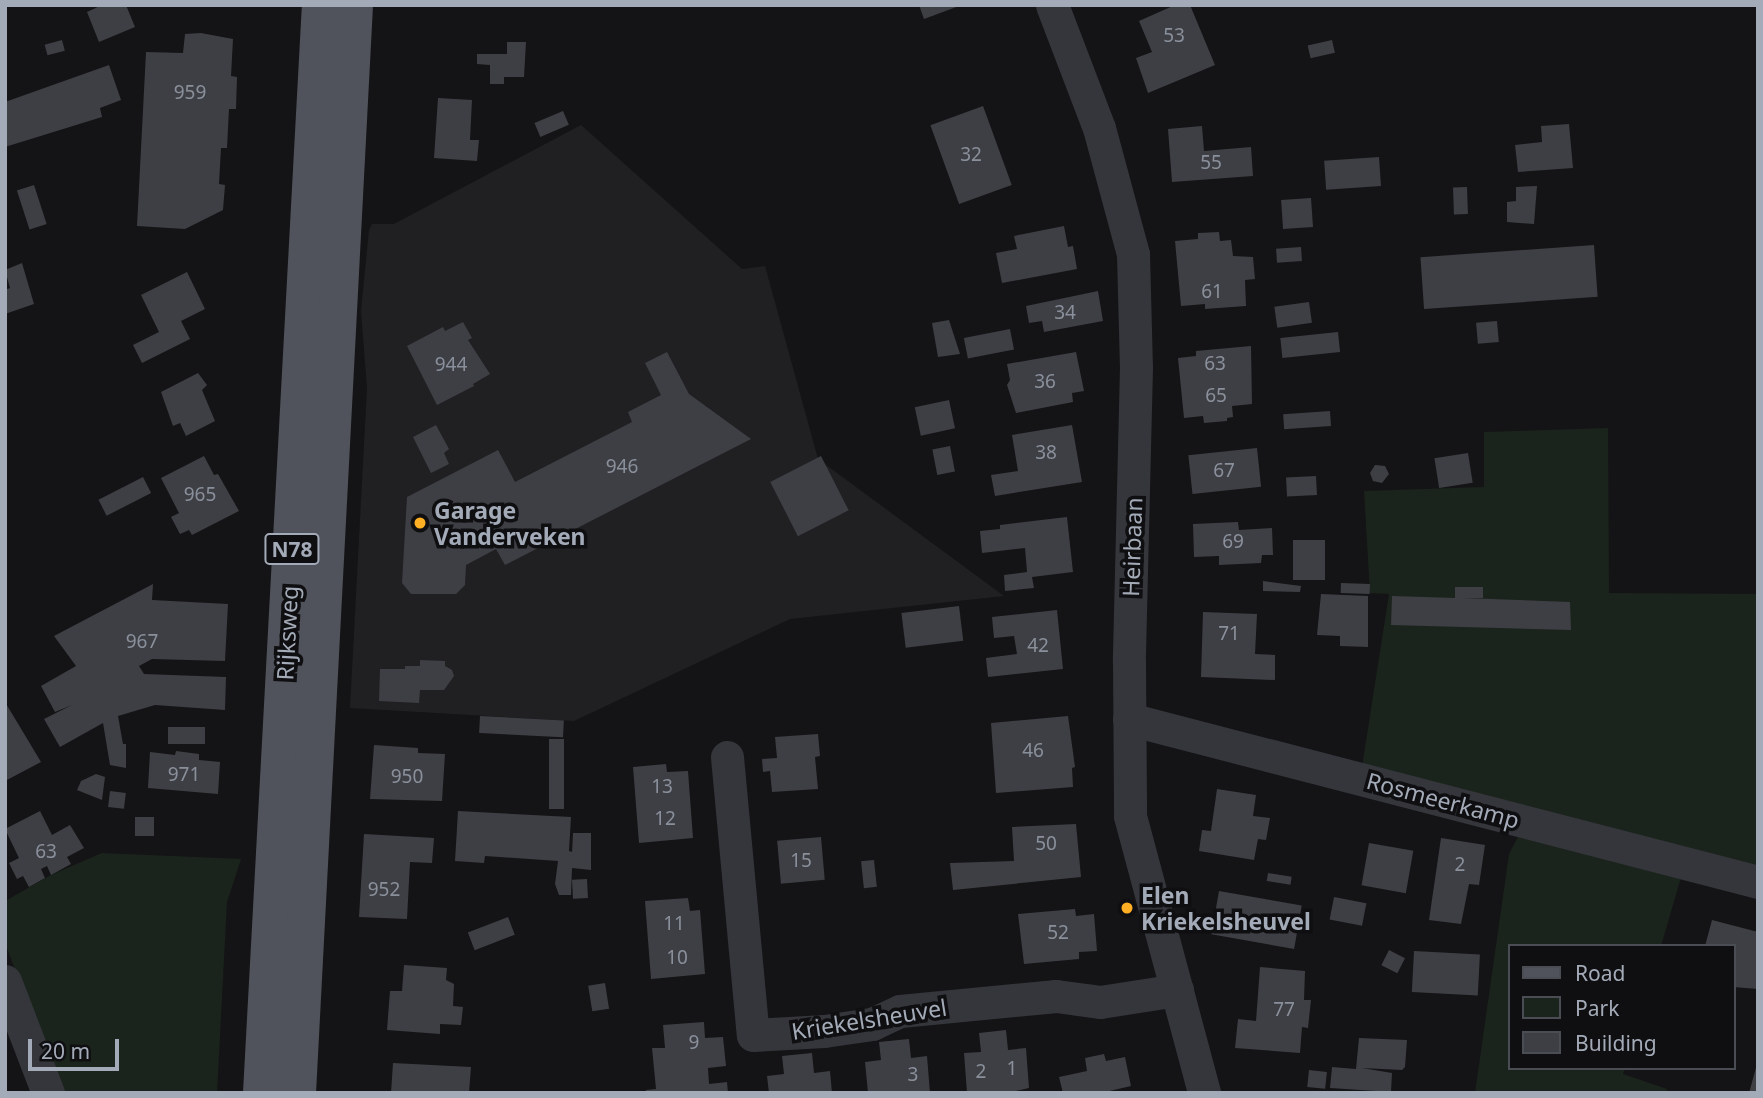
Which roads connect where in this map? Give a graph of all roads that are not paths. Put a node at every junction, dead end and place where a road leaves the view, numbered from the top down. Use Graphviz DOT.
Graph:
graph roads {
  1 [pos="321,5"];
  2 [pos="354,5"];
  3 [pos="1052,5"];
  4 [pos="1129,719"];
  5 [pos="727,757"];
  6 [pos="1758,882"];
  7 [pos="5,981"];
  8 [pos="1177,990"];
  9 [pos="47,1093"];
  10 [pos="262,1093"];
  11 [pos="297,1093"];
  12 [pos="1204,1093"];
  1 -- 10 [label="main road, Rijksweg / N78"];
  2 -- 11 [label="main road, Rijksweg / N78"];
  3 -- 4 [label="street, Heirbaan"];
  4 -- 6 [label="street, Rosmeerkamp"];
  4 -- 8 [label="street, Heirbaan"];
  5 -- 8 [label="street, Kriekelsheuvel"];
  7 -- 9 [label="street"];
  8 -- 12 [label="street, Heirbaan"];
}
